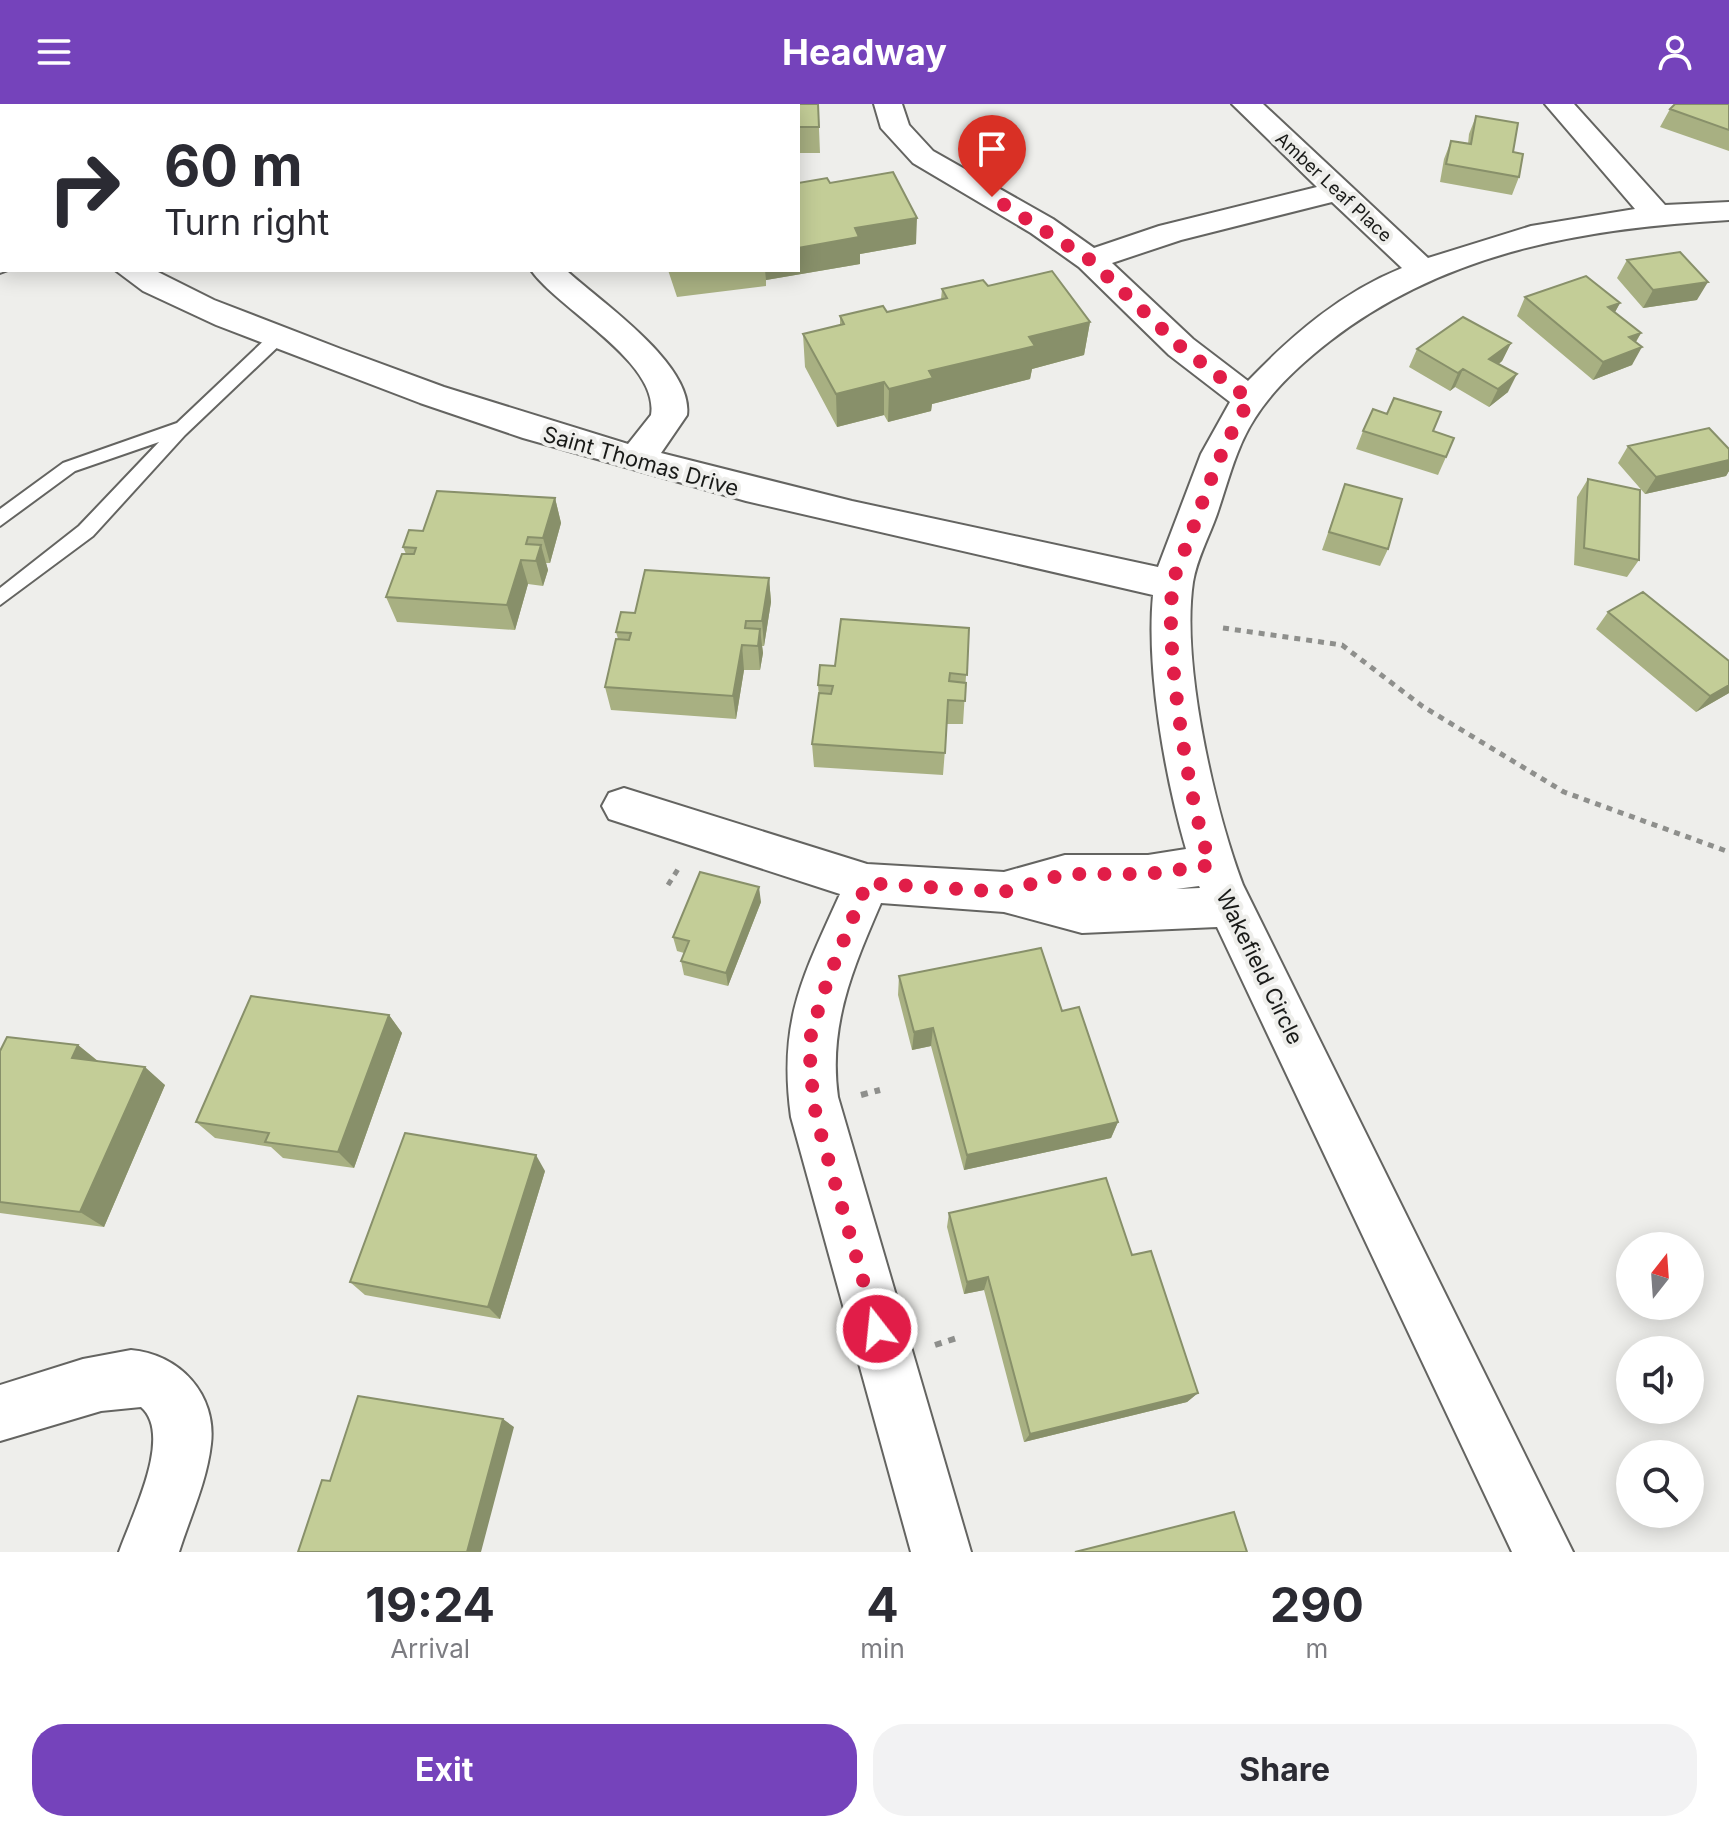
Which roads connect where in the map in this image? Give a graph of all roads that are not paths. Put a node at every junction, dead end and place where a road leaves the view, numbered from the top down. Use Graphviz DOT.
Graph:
graph roads {
  1 [pos="888,104"];
  2 [pos="1246,104"];
  3 [pos="1559,104"];
  4 [pos="1339,191"];
  5 [pos="1729,211"];
  6 [pos="1657,215"];
  7 [pos="1090,260"];
  8 [pos="1422,270"];
  9 [pos="134,272"];
  10 [pos="549,272"];
  11 [pos="278,337"];
  12 [pos="1250,400"];
  13 [pos="183,426"];
  14 [pos="635,460"];
  15 [pos="0,519"];
  16 [pos="1173,585"];
  17 [pos="0,598"];
  18 [pos="624,806"];
  19 [pos="1211,865"];
  20 [pos="867,883"];
  21 [pos="1004,892"];
  22 [pos="1228,907"];
  23 [pos="0,1413"];
  24 [pos="149,1552"];
  25 [pos="941,1552"];
  26 [pos="1543,1552"];
  1 -- 7 [label="street"];
  2 -- 4 [label="street, Amber Leaf Place"];
  3 -- 6 [label="street"];
  4 -- 7 [label="street"];
  4 -- 8 [label="street, Amber Leaf Place"];
  5 -- 6 [label="street, Wakefield Circle"];
  6 -- 8 [label="street, Wakefield Circle"];
  7 -- 12 [label="street"];
  8 -- 12 [label="street, Wakefield Circle"];
  9 -- 11 [label="street, Saint Thomas Drive"];
  10 -- 14 [label="street"];
  11 -- 13 [label="lane"];
  11 -- 14 [label="street, Saint Thomas Drive"];
  12 -- 16 [label="street, Wakefield Circle"];
  13 -- 15 [label="lane"];
  13 -- 17 [label="lane"];
  14 -- 16 [label="street, Saint Thomas Drive"];
  16 -- 19 [label="street, Wakefield Circle"];
  18 -- 20 [label="street"];
  19 -- 21 [label="street"];
  19 -- 22 [label="street, Wakefield Circle"];
  20 -- 21 [label="street"];
  20 -- 25 [label="street"];
  21 -- 22 [label="street"];
  22 -- 26 [label="street, Wakefield Circle"];
  23 -- 24 [label="street"];
}
